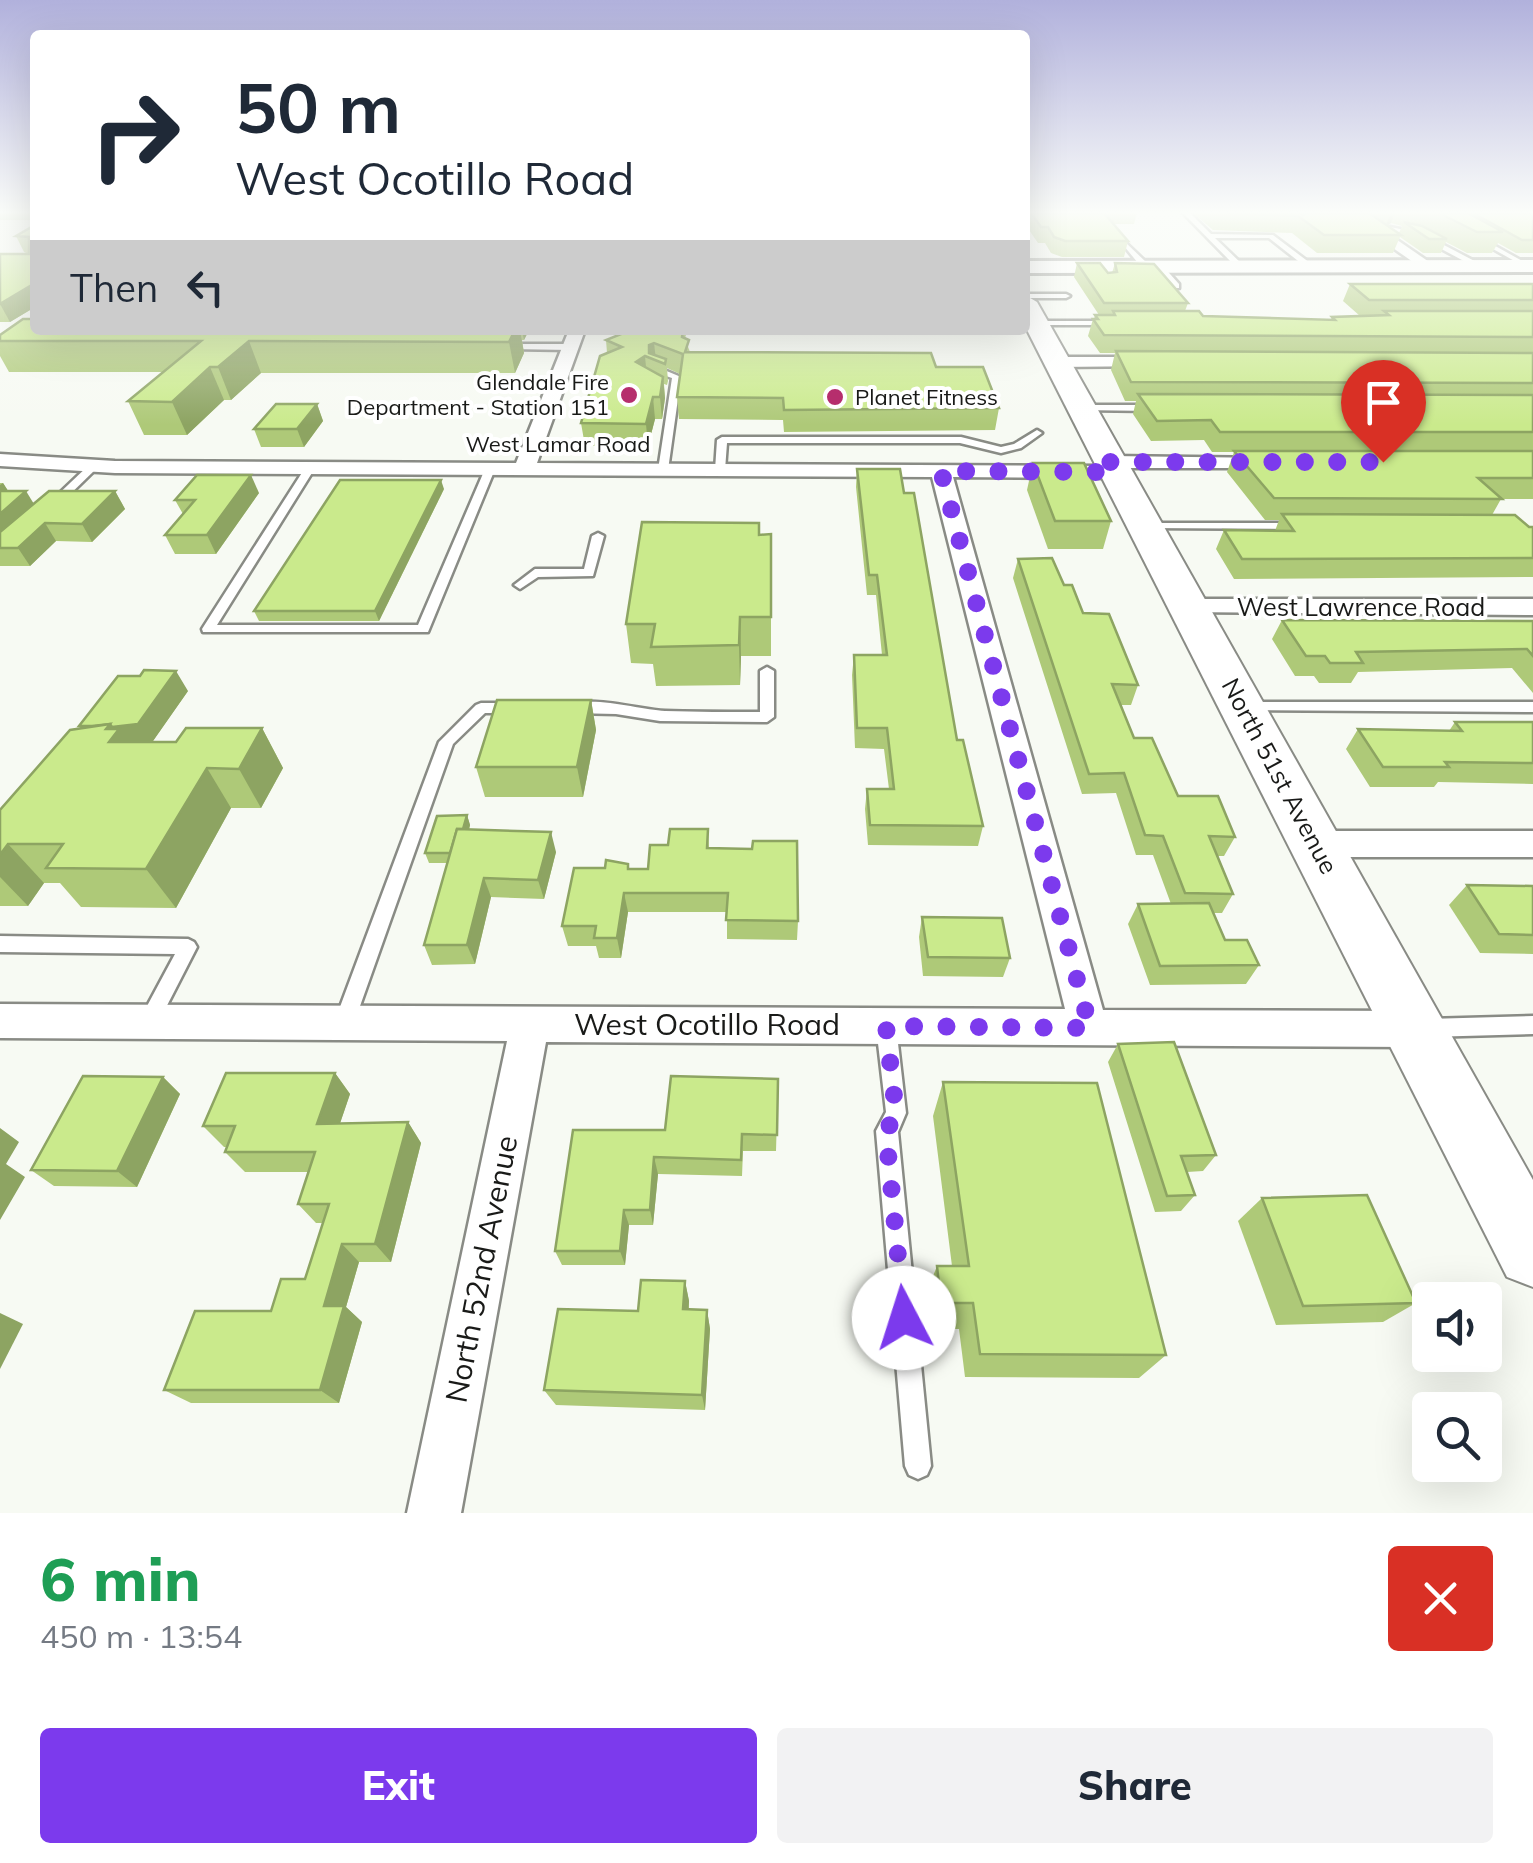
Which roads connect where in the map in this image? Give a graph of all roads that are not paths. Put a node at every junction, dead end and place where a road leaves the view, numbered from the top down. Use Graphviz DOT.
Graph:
graph roads {
  1 [pos="1085,284"];
  2 [pos="1173,284"];
  3 [pos="1176,286"];
  4 [pos="1036,309"];
  5 [pos="1116,323"];
  6 [pos="573,339"];
  7 [pos="482,346"];
  8 [pos="1177,362"];
  9 [pos="657,370"];
  10 [pos="660,390"];
  11 [pos="674,395"];
  12 [pos="1082,408"];
  13 [pos="1160,408"];
  14 [pos="1036,433"];
  15 [pos="0,460"];
  16 [pos="1296,462"];
  17 [pos="93,467"];
  18 [pos="1113,467"];
  19 [pos="310,468"];
  20 [pos="490,469"];
  21 [pos="524,469"];
  22 [pos="663,470"];
  23 [pos="720,470"];
  24 [pos="941,471"];
  25 [pos="40,517"];
  26 [pos="1145,526"];
  27 [pos="1300,526"];
  28 [pos="598,536"];
  29 [pos="520,585"];
  30 [pos="1189,607"];
  31 [pos="1533,607"];
  32 [pos="766,671"];
  33 [pos="1533,707"];
  34 [pos="1243,708"];
  35 [pos="1316,844"];
  36 [pos="1533,844"];
  37 [pos="0,944"];
  38 [pos="0,1021"];
  39 [pos="148,1022"];
  40 [pos="344,1023"];
  41 [pos="530,1024"];
  42 [pos="1533,1025"];
  43 [pos="886,1026"];
  44 [pos="1090,1028"];
  45 [pos="1413,1029"];
  46 [pos="1533,1251"];
  47 [pos="918,1466"];
  48 [pos="434,1513"];
  1 -- 4 [label="main road"];
  2 -- 3 [label="lane"];
  4 -- 5 [label="lane"];
  4 -- 8 [label="street"];
  4 -- 12 [label="main road, North 51st Avenue"];
  6 -- 7 [label="lane"];
  6 -- 21 [label="street"];
  9 -- 11 [label="lane"];
  10 -- 11 [label="lane"];
  11 -- 22 [label="lane"];
  12 -- 13 [label="lane"];
  12 -- 18 [label="main road, North 51st Avenue"];
  14 -- 23 [label="lane"];
  15 -- 17 [label="street, West Lamar Road"];
  16 -- 18 [label="street, West Lamar Road"];
  17 -- 19 [label="street, West Lamar Road"];
  17 -- 25 [label="lane"];
  18 -- 24 [label="street, West Lamar Road"];
  18 -- 26 [label="main road, North 51st Avenue"];
  19 -- 20 [label="street, West Lamar Road"];
  19 -- 20 [label="lane"];
  20 -- 21 [label="street, West Lamar Road"];
  21 -- 22 [label="street, West Lamar Road"];
  22 -- 23 [label="street, West Lamar Road"];
  23 -- 24 [label="street, West Lamar Road"];
  24 -- 44 [label="street"];
  26 -- 27 [label="lane"];
  26 -- 30 [label="main road, North 51st Avenue"];
  28 -- 29 [label="lane"];
  30 -- 31 [label="street, West Lawrence Road"];
  30 -- 34 [label="main road, North 51st Avenue"];
  32 -- 40 [label="lane"];
  33 -- 34 [label="lane"];
  34 -- 35 [label="main road, North 51st Avenue"];
  35 -- 36 [label="street"];
  35 -- 45 [label="main road, North 51st Avenue"];
  37 -- 39 [label="lane"];
  38 -- 39 [label="street, West Ocotillo Road"];
  39 -- 40 [label="street, West Ocotillo Road"];
  40 -- 41 [label="street, West Ocotillo Road"];
  41 -- 43 [label="street, West Ocotillo Road"];
  41 -- 48 [label="street, North 52nd Avenue"];
  42 -- 45 [label="lane"];
  43 -- 44 [label="street, West Ocotillo Road"];
  43 -- 47 [label="lane"];
  44 -- 45 [label="street, West Ocotillo Road"];
  45 -- 46 [label="main road, North 51st Avenue"];
}
